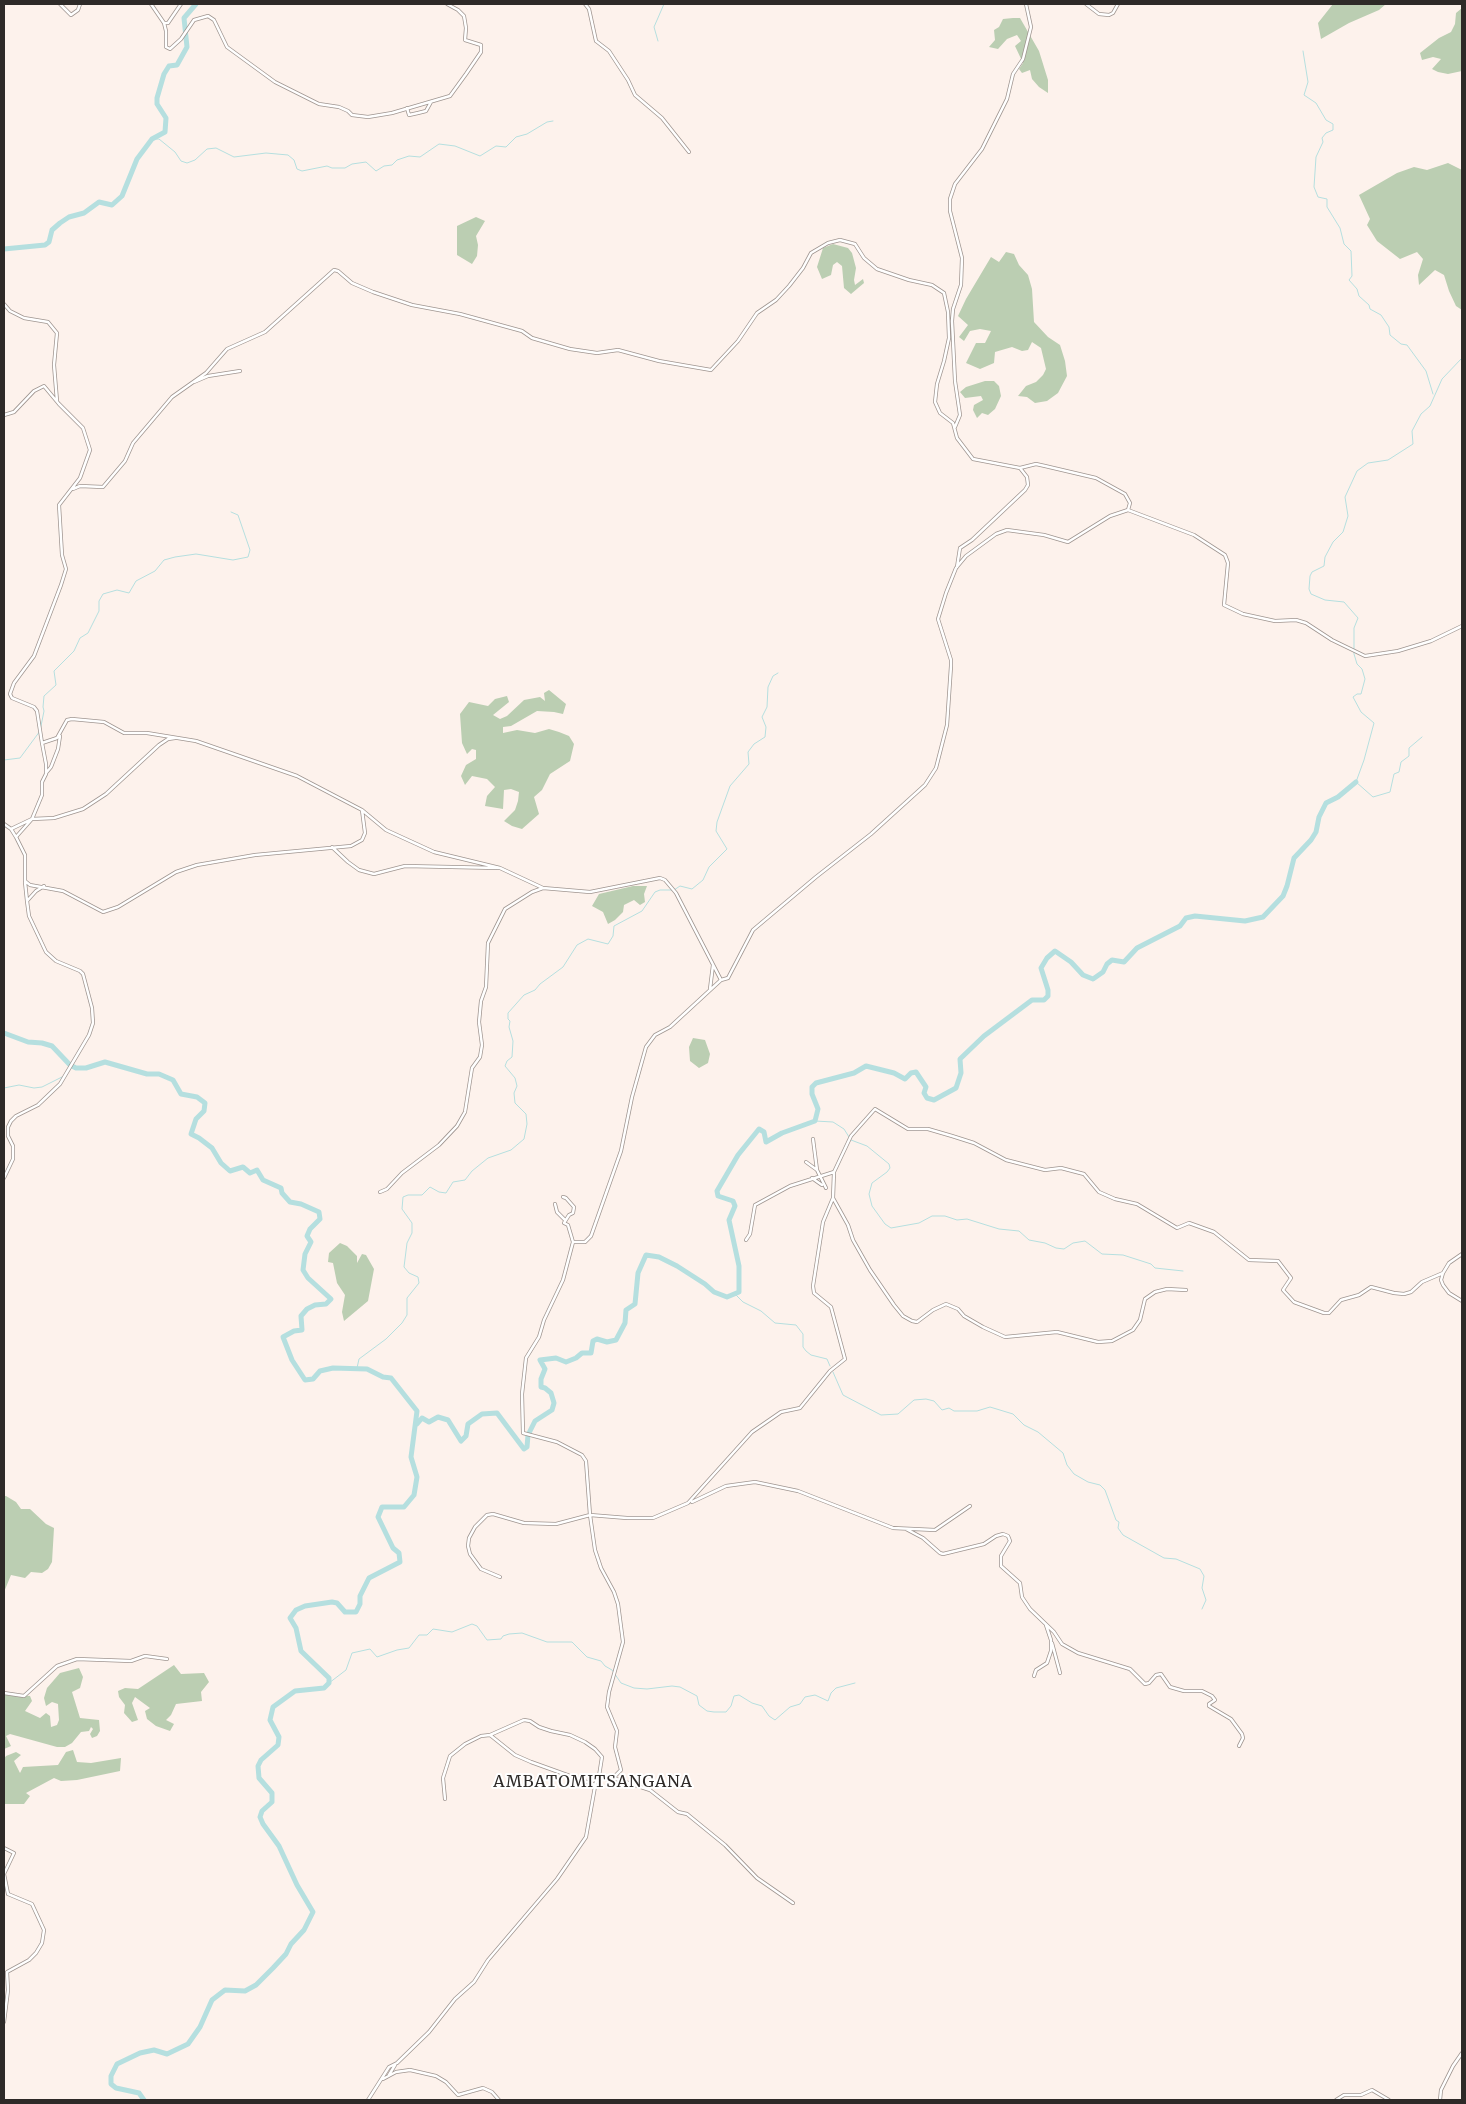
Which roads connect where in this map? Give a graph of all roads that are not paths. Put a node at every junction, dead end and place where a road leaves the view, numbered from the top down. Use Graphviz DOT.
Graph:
graph roads {
  1 [pos="60,4"];
  2 [pos="80,4"];
  3 [pos="151,4"];
  4 [pos="181,4"];
  5 [pos="447,4"];
  6 [pos="585,4"];
  7 [pos="1026,4"];
  8 [pos="1086,4"];
  9 [pos="1118,4"];
  10 [pos="164,23"];
  11 [pos="431,102"];
  12 [pos="407,108"];
  13 [pos="689,152"];
  14 [pos="4,304"];
  15 [pos="240,371"];
  16 [pos="194,382"];
  17 [pos="59,404"];
  18 [pos="4,414"];
  19 [pos="955,427"];
  20 [pos="1020,468"];
  21 [pos="73,488"];
  22 [pos="1128,510"];
  23 [pos="956,568"];
  24 [pos="1462,626"];
  25 [pos="60,734"];
  26 [pos="177,737"];
  27 [pos="42,743"];
  28 [pos="46,774"];
  29 [pos="362,810"];
  30 [pos="32,819"];
  31 [pos="4,824"];
  32 [pos="11,829"];
  33 [pos="16,836"];
  34 [pos="332,847"];
  35 [pos="500,868"];
  36 [pos="25,881"];
  37 [pos="45,886"];
  38 [pos="543,888"];
  39 [pos="26,901"];
  40 [pos="713,964"];
  41 [pos="721,980"];
  42 [pos="710,990"];
  43 [pos="813,1139"];
  44 [pos="806,1162"];
  45 [pos="817,1170"];
  46 [pos="834,1172"];
  47 [pos="820,1176"];
  48 [pos="4,1178"];
  49 [pos="811,1178"];
  50 [pos="826,1188"];
  51 [pos="380,1192"];
  52 [pos="833,1193"];
  53 [pos="563,1197"];
  54 [pos="833,1198"];
  55 [pos="555,1204"];
  56 [pos="565,1220"];
  57 [pos="746,1240"];
  58 [pos="573,1242"];
  59 [pos="1462,1254"];
  60 [pos="1443,1273"];
  61 [pos="1186,1290"];
  62 [pos="1462,1301"];
  63 [pos="688,1503"];
  64 [pos="970,1506"];
  65 [pos="590,1515"];
  66 [pos="906,1529"];
  67 [pos="500,1577"];
  68 [pos="1045,1624"];
  69 [pos="1051,1640"];
  70 [pos="167,1658"];
  71 [pos="1060,1673"];
  72 [pos="1034,1676"];
  73 [pos="4,1693"];
  74 [pos="490,1735"];
  75 [pos="1240,1746"];
  76 [pos="599,1776"];
  77 [pos="613,1778"];
  78 [pos="595,1785"];
  79 [pos="445,1799"];
  80 [pos="4,1848"];
  81 [pos="794,1903"];
  82 [pos="4,2022"];
  83 [pos="1462,2053"];
  84 [pos="397,2063"];
  85 [pos="388,2076"];
  86 [pos="382,2080"];
  87 [pos="368,2100"];
  88 [pos="499,2100"];
  89 [pos="1336,2100"];
  90 [pos="1389,2100"];
  91 [pos="1440,2100"];
  1 -- 2 [label="street"];
  3 -- 10 [label="street"];
  4 -- 10 [label="street"];
  5 -- 11 [label="street"];
  6 -- 13 [label="street"];
  7 -- 19 [label="street"];
  8 -- 9 [label="street"];
  10 -- 12 [label="street"];
  11 -- 12 [label="street"];
  11 -- 12 [label="street"];
  14 -- 17 [label="street"];
  15 -- 16 [label="street"];
  16 -- 19 [label="street"];
  16 -- 21 [label="street"];
  17 -- 18 [label="street"];
  17 -- 21 [label="street"];
  19 -- 20 [label="street"];
  20 -- 22 [label="street"];
  20 -- 23 [label="street"];
  21 -- 27 [label="street"];
  22 -- 23 [label="street"];
  22 -- 24 [label="street"];
  23 -- 41 [label="street"];
  25 -- 26 [label="street"];
  25 -- 27 [label="street"];
  25 -- 28 [label="street"];
  26 -- 29 [label="street"];
  26 -- 30 [label="street"];
  27 -- 28 [label="street"];
  28 -- 30 [label="street"];
  29 -- 34 [label="street"];
  29 -- 35 [label="street"];
  30 -- 32 [label="street"];
  30 -- 33 [label="street"];
  31 -- 32 [label="street"];
  32 -- 33 [label="street"];
  33 -- 36 [label="street"];
  34 -- 35 [label="street"];
  34 -- 37 [label="street"];
  35 -- 38 [label="street"];
  36 -- 37 [label="street"];
  36 -- 39 [label="street"];
  37 -- 39 [label="street"];
  38 -- 40 [label="street"];
  38 -- 51 [label="street"];
  39 -- 48 [label="street"];
  40 -- 41 [label="street"];
  40 -- 42 [label="street"];
  41 -- 42 [label="street"];
  42 -- 58 [label="street"];
  43 -- 45 [label="street"];
  44 -- 45 [label="street"];
  45 -- 47 [label="street"];
  46 -- 47 [label="street"];
  46 -- 52 [label="street"];
  46 -- 60 [label="street"];
  47 -- 49 [label="street"];
  47 -- 50 [label="street"];
  49 -- 50 [label="street"];
  49 -- 57 [label="street"];
  50 -- 52 [label="street"];
  52 -- 54 [label="street"];
  53 -- 56 [label="street"];
  54 -- 61 [label="street"];
  54 -- 63 [label="street"];
  55 -- 56 [label="street"];
  56 -- 58 [label="street"];
  58 -- 65 [label="street"];
  59 -- 60 [label="street"];
  60 -- 62 [label="street"];
  63 -- 65 [label="street"];
  63 -- 66 [label="street"];
  64 -- 66 [label="street"];
  65 -- 67 [label="street"];
  65 -- 77 [label="street"];
  66 -- 68 [label="street"];
  68 -- 69 [label="street"];
  68 -- 75 [label="street"];
  69 -- 71 [label="street"];
  69 -- 72 [label="street"];
  70 -- 73 [label="street"];
  74 -- 76 [label="street"];
  74 -- 78 [label="street"];
  74 -- 79 [label="street"];
  76 -- 77 [label="street"];
  76 -- 78 [label="street"];
  77 -- 81 [label="street"];
  78 -- 84 [label="street"];
  80 -- 82 [label="street"];
  83 -- 91 [label="street"];
  84 -- 85 [label="street"];
  84 -- 86 [label="street"];
  85 -- 86 [label="street"];
  85 -- 88 [label="street"];
  86 -- 87 [label="street"];
  89 -- 90 [label="street"];
}
